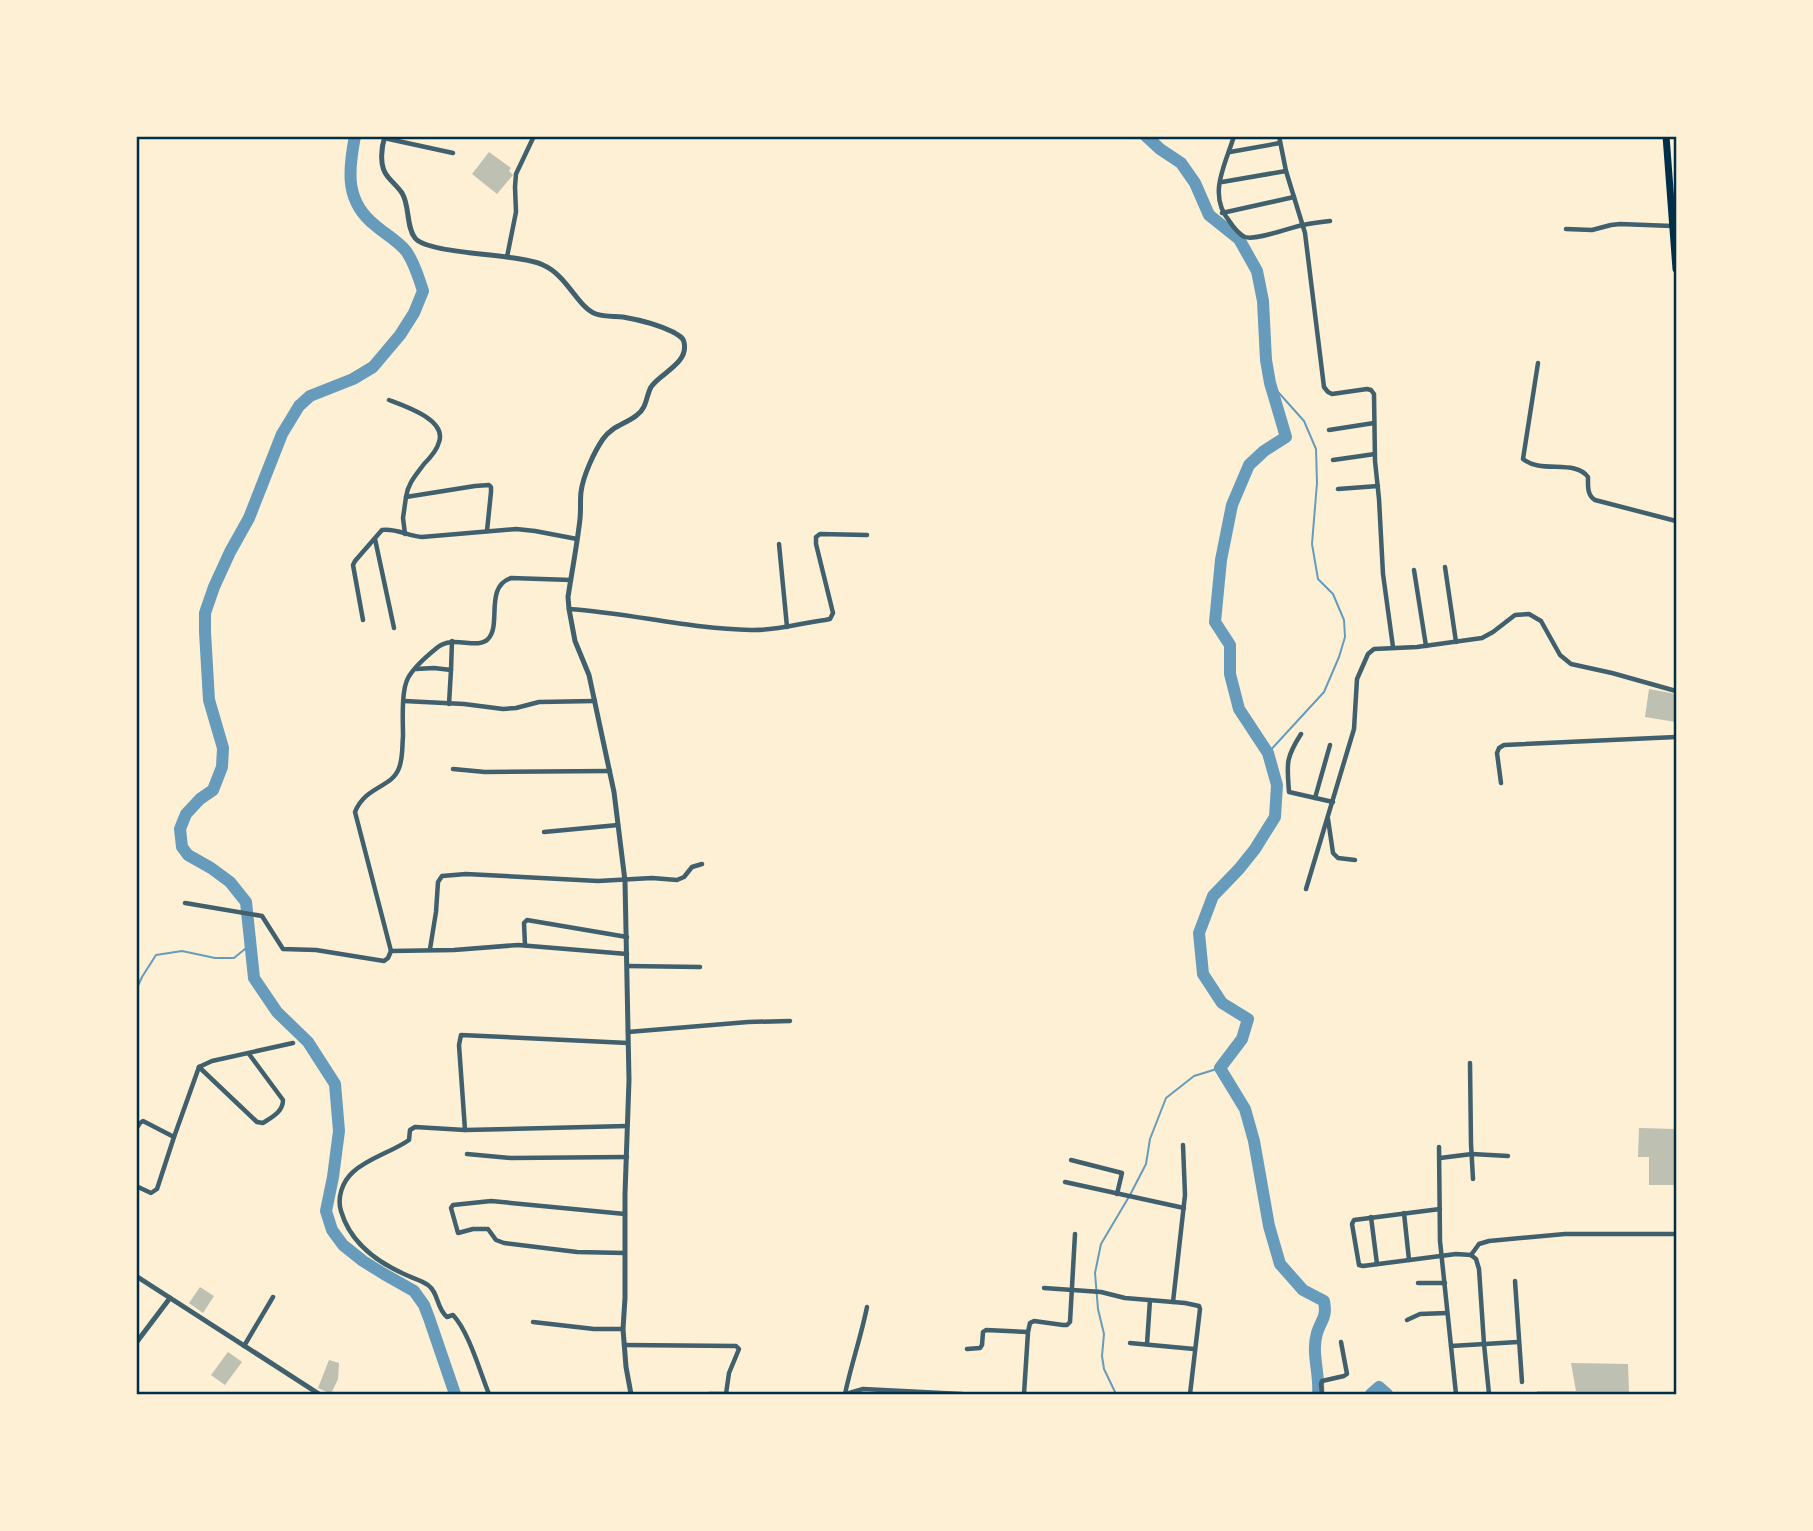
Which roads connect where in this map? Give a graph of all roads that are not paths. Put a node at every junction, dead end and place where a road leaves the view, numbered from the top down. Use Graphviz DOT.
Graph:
graph roads {
  1 [pos="534,136"];
  2 [pos="1234,136"];
  3 [pos="1666,136"];
  4 [pos="385,137"];
  5 [pos="1279,140"];
  6 [pos="1230,152"];
  7 [pos="453,153"];
  8 [pos="1286,171"];
  9 [pos="1221,182"];
  10 [pos="1294,197"];
  11 [pos="1222,213"];
  12 [pos="1330,221"];
  13 [pos="1303,225"];
  14 [pos="1673,226"];
  15 [pos="1566,229"];
  16 [pos="507,257"];
  17 [pos="1676,261"];
  18 [pos="1676,269"];
  19 [pos="1538,363"];
  20 [pos="389,400"];
  21 [pos="1374,423"];
  22 [pos="1329,430"];
  23 [pos="1375,454"];
  24 [pos="1333,460"];
  25 [pos="1378,486"];
  26 [pos="1338,489"];
  27 [pos="405,497"];
  28 [pos="1676,521"];
  29 [pos="487,531"];
  30 [pos="405,534"];
  31 [pos="867,536"];
  32 [pos="374,538"];
  33 [pos="577,539"];
  34 [pos="779,544"];
  35 [pos="1445,567"];
  36 [pos="1414,570"];
  37 [pos="571,580"];
  38 [pos="569,609"];
  39 [pos="363,620"];
  40 [pos="788,627"];
  41 [pos="394,628"];
  42 [pos="452,641"];
  43 [pos="1456,642"];
  44 [pos="1426,646"];
  45 [pos="1394,647"];
  46 [pos="416,669"];
  47 [pos="451,670"];
  48 [pos="1676,691"];
  49 [pos="404,701"];
  50 [pos="595,701"];
  51 [pos="449,704"];
  52 [pos="1301,734"];
  53 [pos="1676,737"];
  54 [pos="1330,745"];
  55 [pos="453,769"];
  56 [pos="610,771"];
  57 [pos="1501,783"];
  58 [pos="1315,798"];
  59 [pos="1333,802"];
  60 [pos="1328,818"];
  61 [pos="618,825"];
  62 [pos="544,832"];
  63 [pos="1355,860"];
  64 [pos="702,864"];
  65 [pos="625,881"];
  66 [pos="1306,889"];
  67 [pos="185,903"];
  68 [pos="627,937"];
  69 [pos="525,945"];
  70 [pos="430,949"];
  71 [pos="391,951"];
  72 [pos="627,954"];
  73 [pos="627,966"];
  74 [pos="700,967"];
  75 [pos="790,1021"];
  76 [pos="628,1032"];
  77 [pos="293,1043"];
  78 [pos="628,1043"];
  79 [pos="249,1055"];
  80 [pos="1470,1063"];
  81 [pos="199,1067"];
  82 [pos="627,1126"];
  83 [pos="136,1129"];
  84 [pos="465,1130"];
  85 [pos="174,1137"];
  86 [pos="1183,1145"];
  87 [pos="1439,1147"];
  88 [pos="467,1154"];
  89 [pos="1472,1154"];
  90 [pos="1508,1156"];
  91 [pos="626,1157"];
  92 [pos="1440,1158"];
  93 [pos="1071,1160"];
  94 [pos="1473,1179"];
  95 [pos="1065,1182"];
  96 [pos="136,1186"];
  97 [pos="1117,1194"];
  98 [pos="1184,1208"];
  99 [pos="1440,1209"];
  100 [pos="1404,1213"];
  101 [pos="625,1214"];
  102 [pos="1371,1217"];
  103 [pos="1075,1234"];
  104 [pos="1676,1234"];
  105 [pos="625,1253"];
  106 [pos="1471,1255"];
  107 [pos="1441,1256"];
  108 [pos="1409,1260"];
  109 [pos="1377,1264"];
  110 [pos="136,1276"];
  111 [pos="1515,1281"];
  112 [pos="1418,1283"];
  113 [pos="1445,1283"];
  114 [pos="1044,1288"];
  115 [pos="1072,1289"];
  116 [pos="273,1297"];
  117 [pos="170,1298"];
  118 [pos="1150,1300"];
  119 [pos="1173,1302"];
  120 [pos="867,1307"];
  121 [pos="1447,1313"];
  122 [pos="1407,1320"];
  123 [pos="533,1322"];
  124 [pos="623,1329"];
  125 [pos="1028,1332"];
  126 [pos="1342,1342"];
  127 [pos="1518,1342"];
  128 [pos="136,1343"];
  129 [pos="1130,1343"];
  130 [pos="1147,1344"];
  131 [pos="1483,1344"];
  132 [pos="624,1345"];
  133 [pos="244,1346"];
  134 [pos="1451,1346"];
  135 [pos="967,1349"];
  136 [pos="1194,1349"];
  137 [pos="1522,1382"];
  138 [pos="726,1394"];
  139 [pos="318,1395"];
  140 [pos="489,1395"];
  141 [pos="631,1395"];
  142 [pos="709,1395"];
  143 [pos="845,1395"];
  144 [pos="962,1395"];
  145 [pos="1024,1395"];
  146 [pos="1190,1395"];
  147 [pos="1322,1395"];
  148 [pos="1456,1395"];
  149 [pos="1489,1395"];
  1 -- 16 [label="street"];
  2 -- 6 [label="street"];
  3 -- 14 [label="highway"];
  4 -- 7 [label="street"];
  4 -- 16 [label="street"];
  5 -- 6 [label="street"];
  5 -- 8 [label="street"];
  6 -- 9 [label="street"];
  8 -- 9 [label="street"];
  8 -- 10 [label="street"];
  9 -- 11 [label="street"];
  10 -- 11 [label="street"];
  10 -- 13 [label="street"];
  11 -- 13 [label="street"];
  12 -- 13 [label="street"];
  13 -- 21 [label="street"];
  14 -- 15 [label="street"];
  14 -- 17 [label="highway"];
  16 -- 33 [label="street"];
  17 -- 18 [label="highway"];
  19 -- 28 [label="street"];
  20 -- 27 [label="street"];
  21 -- 22 [label="street"];
  21 -- 23 [label="street"];
  23 -- 24 [label="street"];
  23 -- 25 [label="street"];
  25 -- 26 [label="street"];
  25 -- 45 [label="street"];
  27 -- 29 [label="street"];
  27 -- 30 [label="street"];
  29 -- 30 [label="street"];
  29 -- 33 [label="street"];
  30 -- 32 [label="street"];
  31 -- 40 [label="street"];
  32 -- 39 [label="street"];
  32 -- 41 [label="street"];
  33 -- 37 [label="street"];
  34 -- 40 [label="street"];
  35 -- 43 [label="street"];
  36 -- 44 [label="street"];
  37 -- 38 [label="street"];
  37 -- 42 [label="street"];
  38 -- 40 [label="street"];
  38 -- 50 [label="street"];
  42 -- 46 [label="street"];
  42 -- 47 [label="street"];
  43 -- 44 [label="street"];
  43 -- 48 [label="street"];
  44 -- 45 [label="street"];
  45 -- 59 [label="street"];
  46 -- 47 [label="street"];
  46 -- 49 [label="street"];
  47 -- 51 [label="street"];
  49 -- 51 [label="street"];
  49 -- 71 [label="street"];
  50 -- 51 [label="street"];
  50 -- 56 [label="street"];
  52 -- 58 [label="street"];
  53 -- 57 [label="street"];
  54 -- 58 [label="street"];
  55 -- 56 [label="street"];
  56 -- 61 [label="street"];
  58 -- 59 [label="street"];
  59 -- 60 [label="street"];
  60 -- 63 [label="street"];
  60 -- 66 [label="street"];
  61 -- 62 [label="street"];
  61 -- 65 [label="street"];
  64 -- 65 [label="street"];
  65 -- 68 [label="street"];
  65 -- 70 [label="street"];
  67 -- 71 [label="street"];
  68 -- 69 [label="street"];
  68 -- 72 [label="street"];
  69 -- 70 [label="street"];
  69 -- 72 [label="street"];
  70 -- 71 [label="street"];
  72 -- 73 [label="street"];
  73 -- 74 [label="street"];
  73 -- 76 [label="street"];
  75 -- 76 [label="street"];
  76 -- 78 [label="street"];
  77 -- 79 [label="street"];
  78 -- 82 [label="street"];
  78 -- 84 [label="street"];
  79 -- 81 [label="street"];
  79 -- 81 [label="street"];
  80 -- 89 [label="street"];
  81 -- 85 [label="street"];
  82 -- 84 [label="street"];
  82 -- 91 [label="street"];
  83 -- 85 [label="street"];
  84 -- 140 [label="street"];
  85 -- 96 [label="street"];
  86 -- 98 [label="street"];
  87 -- 92 [label="street"];
  88 -- 91 [label="street"];
  89 -- 90 [label="street"];
  89 -- 92 [label="street"];
  89 -- 94 [label="street"];
  91 -- 101 [label="street"];
  92 -- 99 [label="street"];
  93 -- 97 [label="street"];
  95 -- 97 [label="street"];
  97 -- 98 [label="street"];
  98 -- 119 [label="street"];
  99 -- 100 [label="street"];
  99 -- 107 [label="street"];
  100 -- 102 [label="street"];
  100 -- 108 [label="street"];
  101 -- 105 [label="street"];
  101 -- 105 [label="street"];
  102 -- 109 [label="street"];
  102 -- 109 [label="street"];
  103 -- 115 [label="street"];
  104 -- 106 [label="street"];
  105 -- 124 [label="street"];
  106 -- 107 [label="street"];
  106 -- 131 [label="street"];
  107 -- 108 [label="street"];
  107 -- 113 [label="street"];
  108 -- 109 [label="street"];
  110 -- 117 [label="street"];
  111 -- 127 [label="street"];
  112 -- 113 [label="street"];
  113 -- 121 [label="street"];
  114 -- 115 [label="street"];
  115 -- 118 [label="street"];
  115 -- 125 [label="street"];
  116 -- 133 [label="street"];
  117 -- 128 [label="street"];
  117 -- 133 [label="street"];
  118 -- 119 [label="street"];
  118 -- 130 [label="street"];
  119 -- 136 [label="street"];
  120 -- 143 [label="street"];
  121 -- 122 [label="street"];
  121 -- 134 [label="street"];
  123 -- 124 [label="street"];
  124 -- 132 [label="street"];
  125 -- 135 [label="street"];
  125 -- 145 [label="street"];
  126 -- 147 [label="street"];
  127 -- 131 [label="street"];
  127 -- 137 [label="street"];
  129 -- 130 [label="street"];
  130 -- 136 [label="street"];
  131 -- 134 [label="street"];
  131 -- 149 [label="street"];
  132 -- 138 [label="street"];
  132 -- 141 [label="street"];
  133 -- 139 [label="street"];
  134 -- 148 [label="street"];
  136 -- 146 [label="street"];
  138 -- 142 [label="street"];
  143 -- 144 [label="street"];
}
